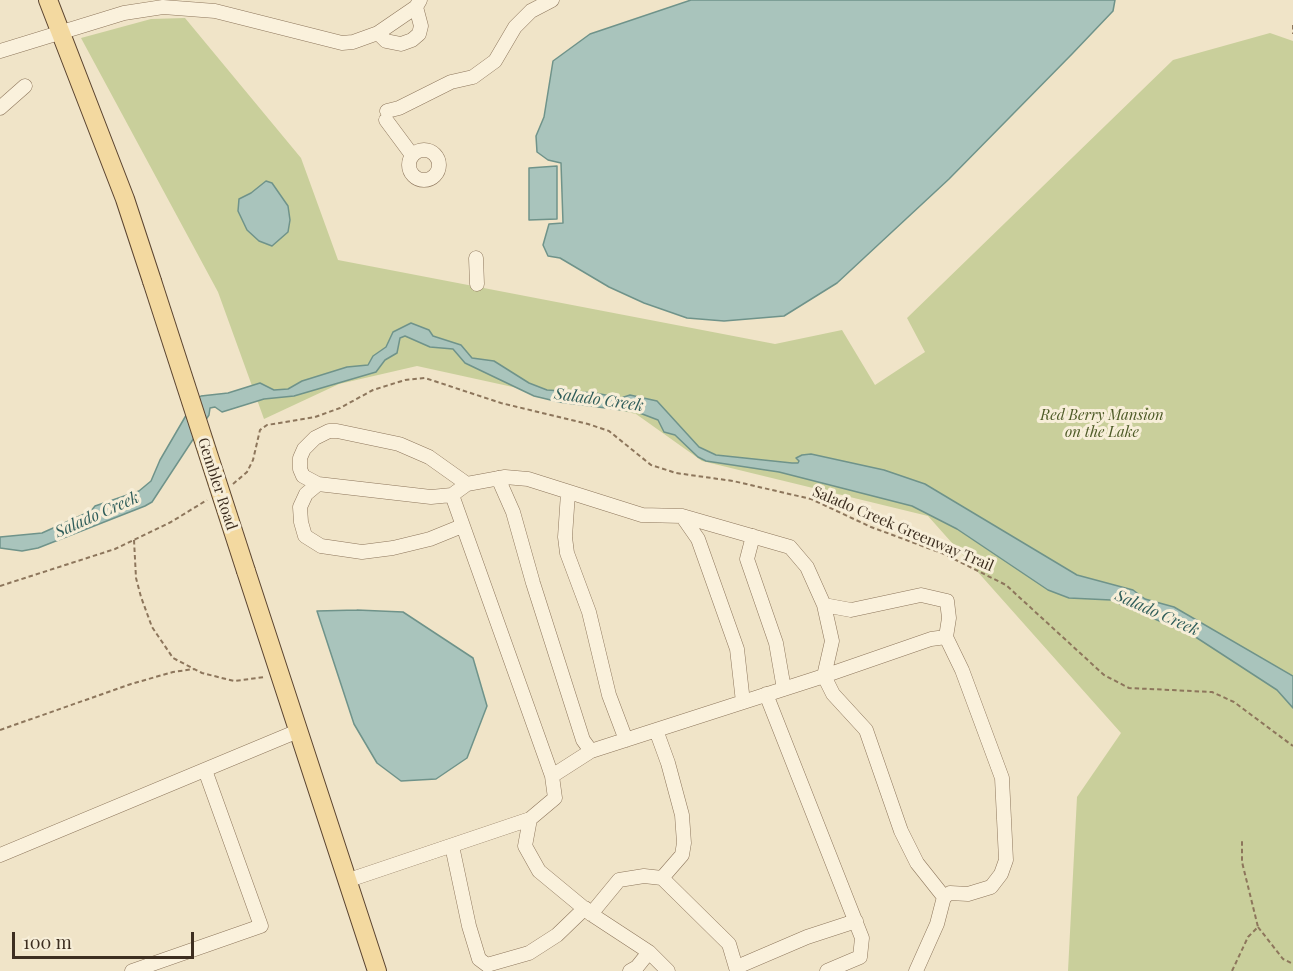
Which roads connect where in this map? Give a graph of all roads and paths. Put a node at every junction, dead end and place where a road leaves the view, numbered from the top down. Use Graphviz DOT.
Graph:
graph roads {
  1 [pos="48,0"];
  2 [pos="552,0"];
  3 [pos="418,4"];
  4 [pos="1293,25"];
  5 [pos="378,33"];
  6 [pos="59,34"];
  7 [pos="1293,34"];
  8 [pos="0,51"];
  9 [pos="25,86"];
  10 [pos="0,108"];
  11 [pos="412,155"];
  12 [pos="476,258"];
  13 [pos="477,284"];
  14 [pos="253,460"];
  15 [pos="498,478"];
  16 [pos="318,484"];
  17 [pos="467,484"];
  18 [pos="568,493"];
  19 [pos="452,495"];
  20 [pos="682,516"];
  21 [pos="171,522"];
  22 [pos="462,526"];
  23 [pos="753,536"];
  24 [pos="134,540"];
  25 [pos="0,586"];
  26 [pos="824,605"];
  27 [pos="946,637"];
  28 [pos="195,669"];
  29 [pos="280,675"];
  30 [pos="824,676"];
  31 [pos="784,689"];
  32 [pos="766,694"];
  33 [pos="743,702"];
  34 [pos="0,730"];
  35 [pos="656,730"];
  36 [pos="298,731"];
  37 [pos="626,740"];
  38 [pos="1293,746"];
  39 [pos="591,751"];
  40 [pos="206,770"];
  41 [pos="552,776"];
  42 [pos="530,819"];
  43 [pos="1242,841"];
  44 [pos="452,846"];
  45 [pos="0,855"];
  46 [pos="662,878"];
  47 [pos="346,881"];
  48 [pos="944,897"];
  49 [pos="588,911"];
  50 [pos="856,921"];
  51 [pos="1258,927"];
  52 [pos="650,952"];
  53 [pos="1293,964"];
  54 [pos="482,965"];
  55 [pos="737,969"];
  56 [pos="132,971"];
  57 [pos="377,971"];
  58 [pos="630,971"];
  59 [pos="668,971"];
  60 [pos="826,971"];
  61 [pos="916,971"];
  62 [pos="1232,971"];
  1 -- 6 [label="main road, Gembler Road"];
  2 -- 11 [label="street"];
  3 -- 5 [label="street"];
  3 -- 5 [label="street"];
  4 -- 7 [label="path"];
  5 -- 6 [label="street"];
  6 -- 8 [label="street"];
  6 -- 29 [label="main road, Gembler Road, bridge"];
  9 -- 10 [label="street"];
  12 -- 13 [label="street"];
  14 -- 38 [label="path, Salado Creek Greenway Trail"];
  15 -- 17 [label="street"];
  15 -- 18 [label="street"];
  15 -- 39 [label="street"];
  16 -- 17 [label="street"];
  16 -- 19 [label="street"];
  16 -- 22 [label="street"];
  17 -- 19 [label="street"];
  18 -- 20 [label="street"];
  18 -- 37 [label="street"];
  19 -- 22 [label="street"];
  20 -- 23 [label="street"];
  20 -- 33 [label="street"];
  21 -- 24 [label="path"];
  22 -- 41 [label="street"];
  23 -- 26 [label="street"];
  23 -- 31 [label="street"];
  24 -- 25 [label="path"];
  24 -- 28 [label="path"];
  26 -- 27 [label="street"];
  26 -- 30 [label="street"];
  27 -- 30 [label="street"];
  27 -- 48 [label="street"];
  28 -- 29 [label="path"];
  28 -- 34 [label="path"];
  29 -- 36 [label="main road, Gembler Road"];
  30 -- 31 [label="street"];
  30 -- 48 [label="street"];
  31 -- 32 [label="street"];
  32 -- 33 [label="street"];
  32 -- 50 [label="street"];
  33 -- 35 [label="street"];
  35 -- 37 [label="street"];
  35 -- 46 [label="street"];
  36 -- 40 [label="street"];
  36 -- 47 [label="main road, Gembler Road"];
  37 -- 39 [label="street"];
  39 -- 41 [label="street"];
  40 -- 45 [label="street"];
  40 -- 56 [label="street"];
  41 -- 42 [label="street"];
  42 -- 44 [label="street"];
  42 -- 49 [label="street"];
  43 -- 51 [label="path"];
  44 -- 47 [label="street"];
  44 -- 54 [label="street"];
  46 -- 49 [label="street"];
  46 -- 55 [label="street"];
  47 -- 57 [label="main road, Gembler Road"];
  48 -- 61 [label="street"];
  49 -- 52 [label="street"];
  49 -- 54 [label="street"];
  50 -- 55 [label="street"];
  50 -- 60 [label="street"];
  51 -- 53 [label="path"];
  51 -- 62 [label="path"];
  52 -- 58 [label="street"];
  52 -- 59 [label="street"];
}
